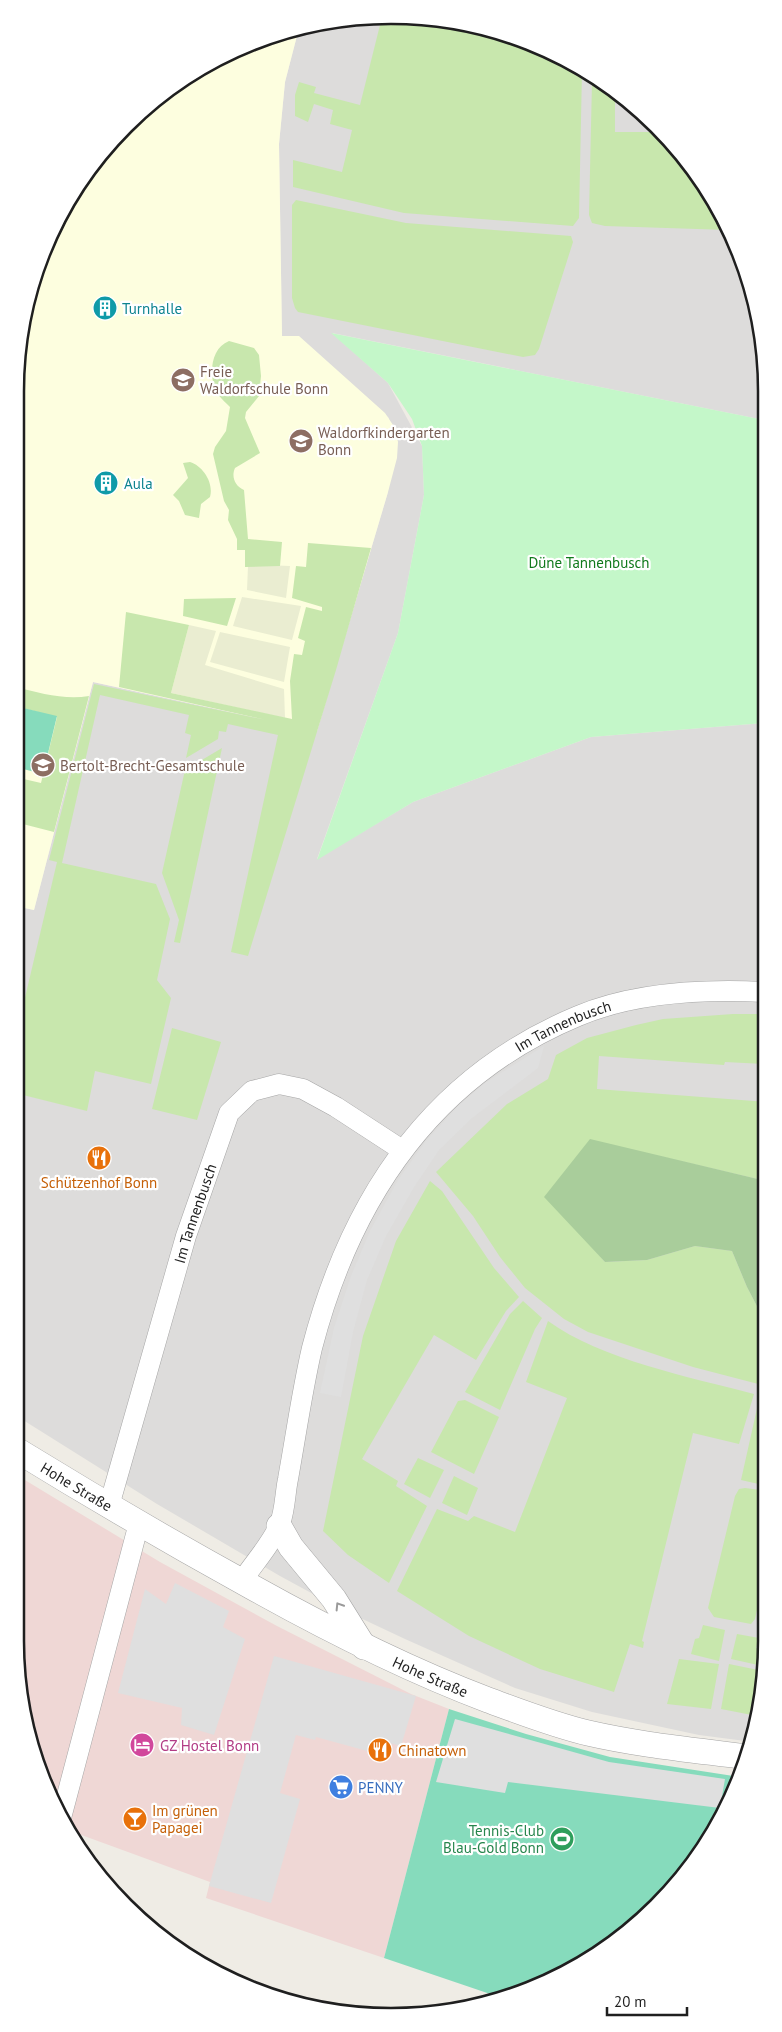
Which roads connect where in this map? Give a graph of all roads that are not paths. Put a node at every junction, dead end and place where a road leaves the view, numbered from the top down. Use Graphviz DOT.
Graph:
graph roads {
  1 [pos="758,991"];
  2 [pos="402,1150"];
  3 [pos="24,1454"];
  4 [pos="109,1506"];
  5 [pos="138,1523"];
  6 [pos="279,1526"];
  7 [pos="242,1581"];
  8 [pos="364,1647"];
  9 [pos="740,1756"];
  10 [pos="63,1806"];
  1 -- 2 [label="street, Im Tannenbusch"];
  2 -- 4 [label="street, Im Tannenbusch"];
  2 -- 6 [label="street, Im Tannenbusch"];
  3 -- 4 [label="street, Hohe Straße"];
  4 -- 5 [label="street, Hohe Straße"];
  5 -- 7 [label="street, Hohe Straße"];
  5 -- 10 [label="street"];
  6 -- 7 [label="street, Im Tannenbusch"];
  8 -- 6 [label="street, one-way"];
  7 -- 8 [label="street, Hohe Straße"];
  8 -- 9 [label="street, Hohe Straße"];
}
